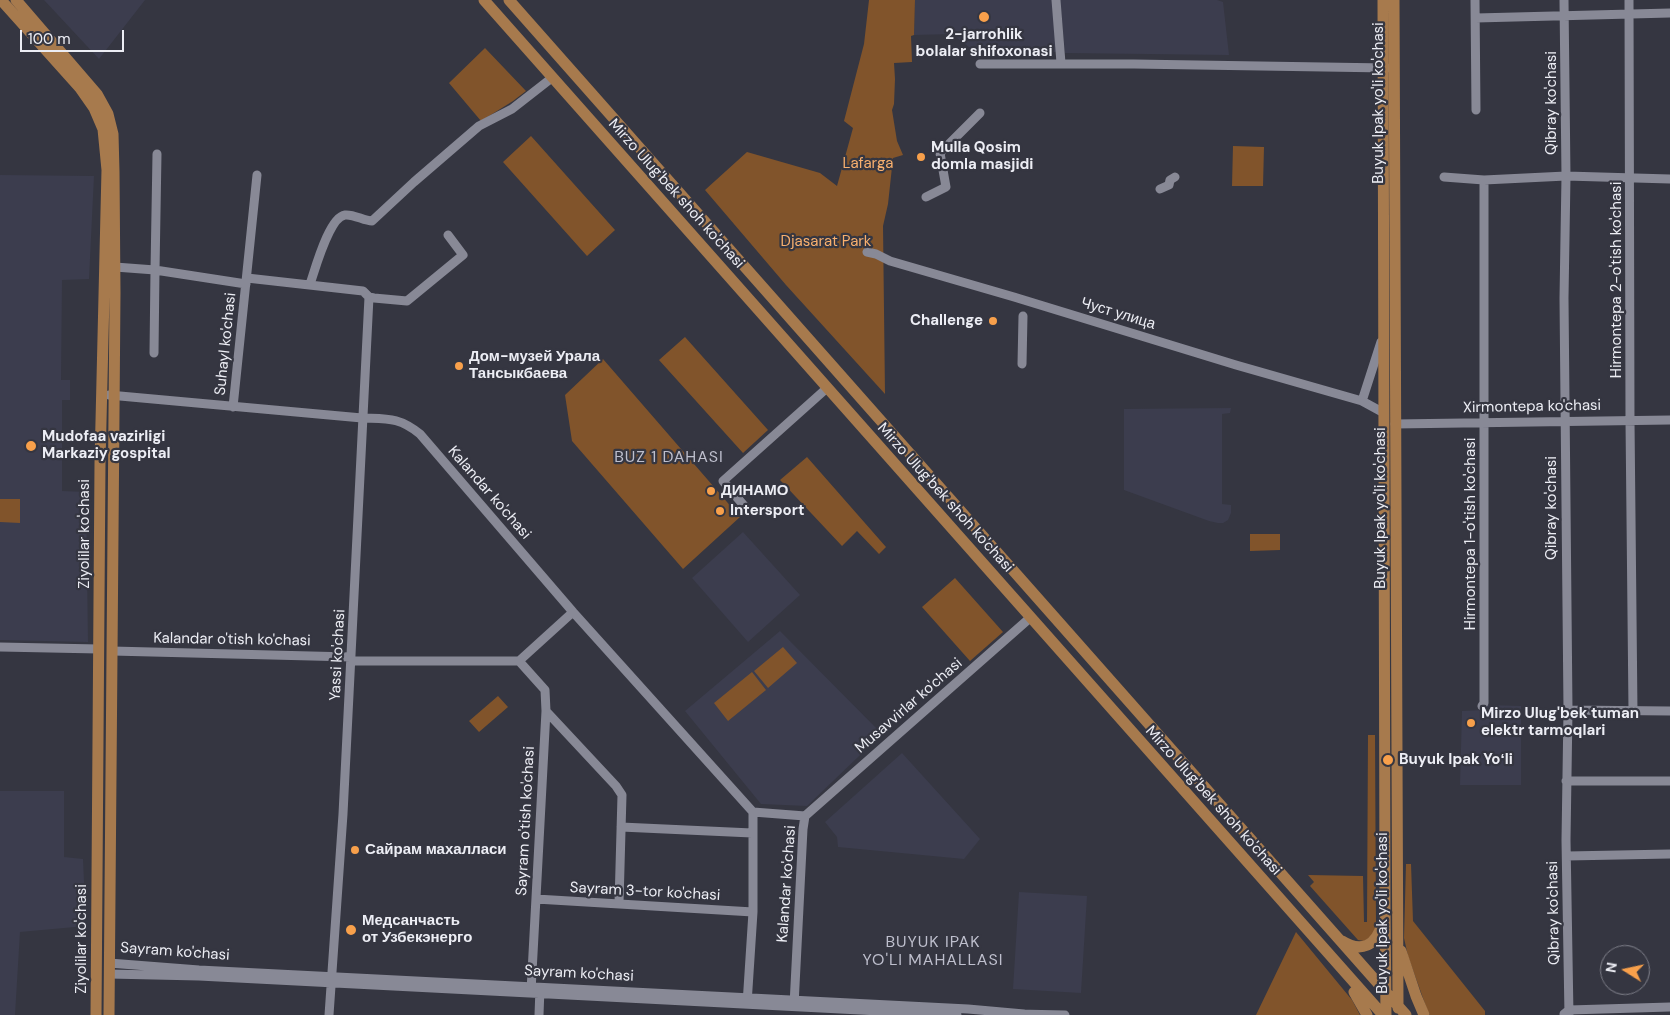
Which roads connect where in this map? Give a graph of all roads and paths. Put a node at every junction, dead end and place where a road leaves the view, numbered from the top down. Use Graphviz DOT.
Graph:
graph roads {
  1 [pos="2,0"];
  2 [pos="16,0"];
  3 [pos="484,0"];
  4 [pos="509,0"];
  5 [pos="1056,0"];
  6 [pos="1383,0"];
  7 [pos="1394,0"];
  8 [pos="1475,0"];
  9 [pos="1564,0"];
  10 [pos="1630,0"];
  11 [pos="1670,13"];
  12 [pos="1630,14"];
  13 [pos="1564,15"];
  14 [pos="1476,18"];
  15 [pos="553,50"];
  16 [pos="540,63"];
  17 [pos="980,64"];
  18 [pos="1060,64"];
  19 [pos="1389,68"];
  20 [pos="553,77"];
  21 [pos="1476,110"];
  22 [pos="980,113"];
  23 [pos="157,154"];
  24 [pos="257,175"];
  25 [pos="1444,176"];
  26 [pos="1566,176"];
  27 [pos="1175,177"];
  28 [pos="1630,179"];
  29 [pos="1670,179"];
  30 [pos="1484,180"];
  31 [pos="1160,189"];
  32 [pos="926,197"];
  33 [pos="448,235"];
  34 [pos="867,252"];
  35 [pos="114,267"];
  36 [pos="155,270"];
  37 [pos="246,281"];
  38 [pos="310,284"];
  39 [pos="109,293"];
  40 [pos="369,297"];
  41 [pos="1023,316"];
  42 [pos="1384,335"];
  43 [pos="154,353"];
  44 [pos="1022,364"];
  45 [pos="827,388"];
  46 [pos="102,395"];
  47 [pos="114,395"];
  48 [pos="1362,401"];
  49 [pos="234,407"];
  50 [pos="362,418"];
  51 [pos="1630,420"];
  52 [pos="1670,420"];
  53 [pos="1565,422"];
  54 [pos="1387,423"];
  55 [pos="1485,423"];
  56 [pos="746,508"];
  57 [pos="1009,566"];
  58 [pos="995,577"];
  59 [pos="100,593"];
  60 [pos="112,593"];
  61 [pos="573,612"];
  62 [pos="1031,618"];
  63 [pos="0,646"];
  64 [pos="99,649"];
  65 [pos="112,651"];
  66 [pos="351,659"];
  67 [pos="519,661"];
  68 [pos="1482,706"];
  69 [pos="546,710"];
  70 [pos="1568,710"];
  71 [pos="1633,711"];
  72 [pos="1670,711"];
  73 [pos="1384,759"];
  74 [pos="1397,762"];
  75 [pos="1566,781"];
  76 [pos="1670,781"];
  77 [pos="97,793"];
  78 [pos="111,793"];
  79 [pos="753,812"];
  80 [pos="805,816"];
  81 [pos="621,827"];
  82 [pos="752,833"];
  83 [pos="1670,854"];
  84 [pos="1567,858"];
  85 [pos="1270,888"];
  86 [pos="536,899"];
  87 [pos="619,903"];
  88 [pos="1385,905"];
  89 [pos="753,912"];
  90 [pos="1338,938"];
  91 [pos="1397,938"];
  92 [pos="96,967"];
  93 [pos="109,968"];
  94 [pos="332,980"];
  95 [pos="535,990"];
  96 [pos="1386,992"];
  97 [pos="748,1001"];
  98 [pos="794,1004"];
  99 [pos="1670,1006"];
  100 [pos="968,1012"];
  101 [pos="1401,1012"];
  102 [pos="1567,1013"];
  103 [pos="1024,1014"];
  104 [pos="96,1015"];
  105 [pos="109,1015"];
  106 [pos="329,1015"];
  107 [pos="539,1015"];
  108 [pos="957,1015"];
  109 [pos="994,1015"];
  110 [pos="1065,1015"];
  111 [pos="1367,1015"];
  112 [pos="1384,1015"];
  113 [pos="1424,1015"];
  1 -- 39 [label="main road, Ziyolilar ko'chasi"];
  2 -- 35 [label="main road, Ziyolilar ko'chasi"];
  3 -- 16 [label="main road, Mirzo Ulug'bek shoh ko'chasi"];
  4 -- 15 [label="main road, Mirzo Ulug'bek shoh ko'chasi"];
  5 -- 18 [label="street"];
  6 -- 19 [label="main road, Buyuk Ipak yo'li ko'chasi"];
  7 -- 19 [label="main road, Buyuk Ipak yo'li ko'chasi"];
  8 -- 14 [label="street"];
  9 -- 13 [label="street, Qibray ko'chasi"];
  10 -- 12 [label="street, Hirmontepa 2-o'tish ko'chasi"];
  11 -- 12 [label="street"];
  12 -- 13 [label="street"];
  12 -- 28 [label="street, Hirmontepa 2-o'tish ko'chasi"];
  13 -- 14 [label="street"];
  13 -- 26 [label="street, Qibray ko'chasi"];
  14 -- 21 [label="street"];
  15 -- 16 [label="main road"];
  15 -- 57 [label="main road, Mirzo Ulug'bek shoh ko'chasi"];
  16 -- 20 [label="main road, Mirzo Ulug'bek shoh ko'chasi"];
  17 -- 18 [label="street"];
  18 -- 19 [label="street"];
  19 -- 42 [label="main road, Buyuk Ipak yo'li ko'chasi"];
  19 -- 54 [label="main road, Buyuk Ipak yo'li ko'chasi"];
  20 -- 38 [label="street"];
  20 -- 45 [label="main road, Mirzo Ulug'bek shoh ko'chasi"];
  22 -- 32 [label="street"];
  23 -- 36 [label="street"];
  24 -- 37 [label="street, Suhayl ko'chasi"];
  25 -- 30 [label="street"];
  26 -- 28 [label="street"];
  26 -- 30 [label="street"];
  26 -- 53 [label="street, Qibray ko'chasi"];
  27 -- 31 [label="street"];
  28 -- 29 [label="street"];
  28 -- 51 [label="street, Hirmontepa 2-o'tish ko'chasi"];
  30 -- 55 [label="street, Hirmontepa 1-o'tish ko'chasi"];
  33 -- 40 [label="street, Suhayl ko'chasi"];
  34 -- 48 [label="street, Чуст улица"];
  35 -- 36 [label="street, Suhayl ko'chasi"];
  35 -- 39 [label="main road, Ziyolilar ko'chasi"];
  36 -- 37 [label="street, Suhayl ko'chasi"];
  36 -- 43 [label="street"];
  37 -- 38 [label="street, Suhayl ko'chasi"];
  37 -- 49 [label="street, Suhayl ko'chasi"];
  38 -- 40 [label="street, Suhayl ko'chasi"];
  39 -- 46 [label="main road, Ziyolilar ko'chasi"];
  39 -- 47 [label="main road, Ziyolilar ko'chasi"];
  40 -- 50 [label="street, Yassi ko'chasi"];
  41 -- 44 [label="street"];
  42 -- 48 [label="street"];
  42 -- 54 [label="main road, Buyuk Ipak yo'li ko'chasi"];
  45 -- 56 [label="street"];
  45 -- 58 [label="main road, Mirzo Ulug'bek shoh ko'chasi"];
  46 -- 47 [label="street, Kalandar ko'chasi"];
  46 -- 59 [label="main road, Ziyolilar ko'chasi"];
  47 -- 49 [label="street, Kalandar ko'chasi"];
  47 -- 60 [label="main road, Ziyolilar ko'chasi"];
  48 -- 54 [label="street, Чуст улица"];
  49 -- 50 [label="street, Kalandar ko'chasi"];
  50 -- 61 [label="street, Kalandar ko'chasi"];
  50 -- 66 [label="street, Yassi ko'chasi"];
  51 -- 52 [label="street, Xirmontepa ko'chasi"];
  51 -- 53 [label="street, Xirmontepa ko'chasi"];
  51 -- 71 [label="street, Hirmontepa 2-o'tish ko'chasi"];
  53 -- 55 [label="street, Xirmontepa ko'chasi"];
  53 -- 70 [label="street, Qibray ko'chasi"];
  54 -- 55 [label="street, Xirmontepa ko'chasi"];
  54 -- 73 [label="main road, Buyuk Ipak yo'li ko'chasi"];
  54 -- 74 [label="main road, Buyuk Ipak yo'li ko'chasi"];
  55 -- 68 [label="street, Hirmontepa 1-o'tish ko'chasi"];
  57 -- 58 [label="main road"];
  57 -- 90 [label="main road, Mirzo Ulug'bek shoh ko'chasi"];
  58 -- 62 [label="main road, Mirzo Ulug'bek shoh ko'chasi"];
  59 -- 60 [label="main road"];
  59 -- 64 [label="main road, Ziyolilar ko'chasi"];
  60 -- 65 [label="main road, Ziyolilar ko'chasi"];
  61 -- 67 [label="street"];
  61 -- 79 [label="street, Kalandar ko'chasi"];
  62 -- 80 [label="street, Musavvirlar ko'chasi"];
  62 -- 85 [label="main road, Mirzo Ulug'bek shoh ko'chasi"];
  63 -- 64 [label="street"];
  64 -- 77 [label="main road, Ziyolilar ko'chasi"];
  65 -- 66 [label="street, Kalandar o'tish ko'chasi"];
  65 -- 78 [label="main road, Ziyolilar ko'chasi"];
  66 -- 67 [label="street, Kalandar o'tish ko'chasi"];
  66 -- 94 [label="street, Yassi ko'chasi"];
  67 -- 69 [label="street, Sayram o'tish ko'chasi"];
  69 -- 81 [label="street"];
  69 -- 86 [label="street, Sayram o'tish ko'chasi"];
  70 -- 71 [label="street"];
  70 -- 75 [label="street, Qibray ko'chasi"];
  71 -- 72 [label="street"];
  73 -- 74 [label="main road"];
  73 -- 88 [label="main road, Buyuk Ipak yo'li ko'chasi"];
  74 -- 91 [label="main road, Buyuk Ipak yo'li ko'chasi"];
  75 -- 76 [label="street"];
  75 -- 84 [label="street, Qibray ko'chasi"];
  77 -- 78 [label="main road"];
  77 -- 92 [label="main road, Ziyolilar ko'chasi"];
  78 -- 93 [label="main road, Ziyolilar ko'chasi"];
  79 -- 80 [label="street, Kalandar ko'chasi"];
  79 -- 82 [label="street"];
  80 -- 98 [label="street, Kalandar ko'chasi"];
  81 -- 82 [label="street"];
  81 -- 87 [label="street"];
  82 -- 89 [label="street"];
  83 -- 84 [label="street"];
  84 -- 102 [label="street, Qibray ko'chasi"];
  85 -- 111 [label="main road"];
  85 -- 112 [label="main road, Mirzo Ulug'bek shoh ko'chasi"];
  86 -- 87 [label="street, Sayram 3-tor ko'chasi"];
  86 -- 95 [label="street, Sayram o'tish ko'chasi"];
  87 -- 89 [label="street, Sayram 3-tor ko'chasi"];
  88 -- 90 [label="main road"];
  88 -- 96 [label="main road, Buyuk Ipak yo'li ko'chasi"];
  89 -- 97 [label="street"];
  90 -- 96 [label="main road, Mirzo Ulug'bek shoh ko'chasi"];
  91 -- 101 [label="main road, Buyuk Ipak yo'li ko'chasi"];
  91 -- 113 [label="main road"];
  92 -- 93 [label="main road, Sayram ko'chasi"];
  92 -- 104 [label="main road, Ziyolilar ko'chasi"];
  93 -- 94 [label="street, Sayram ko'chasi"];
  93 -- 105 [label="main road, Ziyolilar ko'chasi"];
  94 -- 95 [label="street, Sayram ko'chasi"];
  94 -- 106 [label="street, Yassi ko'chasi"];
  95 -- 97 [label="street, Sayram ko'chasi"];
  95 -- 107 [label="street, Sayram o'tish ko'chasi"];
  96 -- 101 [label="main road, Mirzo Ulug'bek shoh ko'chasi"];
  96 -- 112 [label="main road, Buyuk Ipak yo'li ko'chasi"];
  97 -- 98 [label="street, Sayram ko'chasi"];
  98 -- 100 [label="street, Sayram ko'chasi"];
  98 -- 108 [label="street, Sayram ko'chasi"];
  99 -- 102 [label="street"];
  100 -- 103 [label="street, Sayram ko'chasi"];
  103 -- 109 [label="street, Sayram ko'chasi"];
  103 -- 110 [label="street, Sayram ko'chasi"];
}
